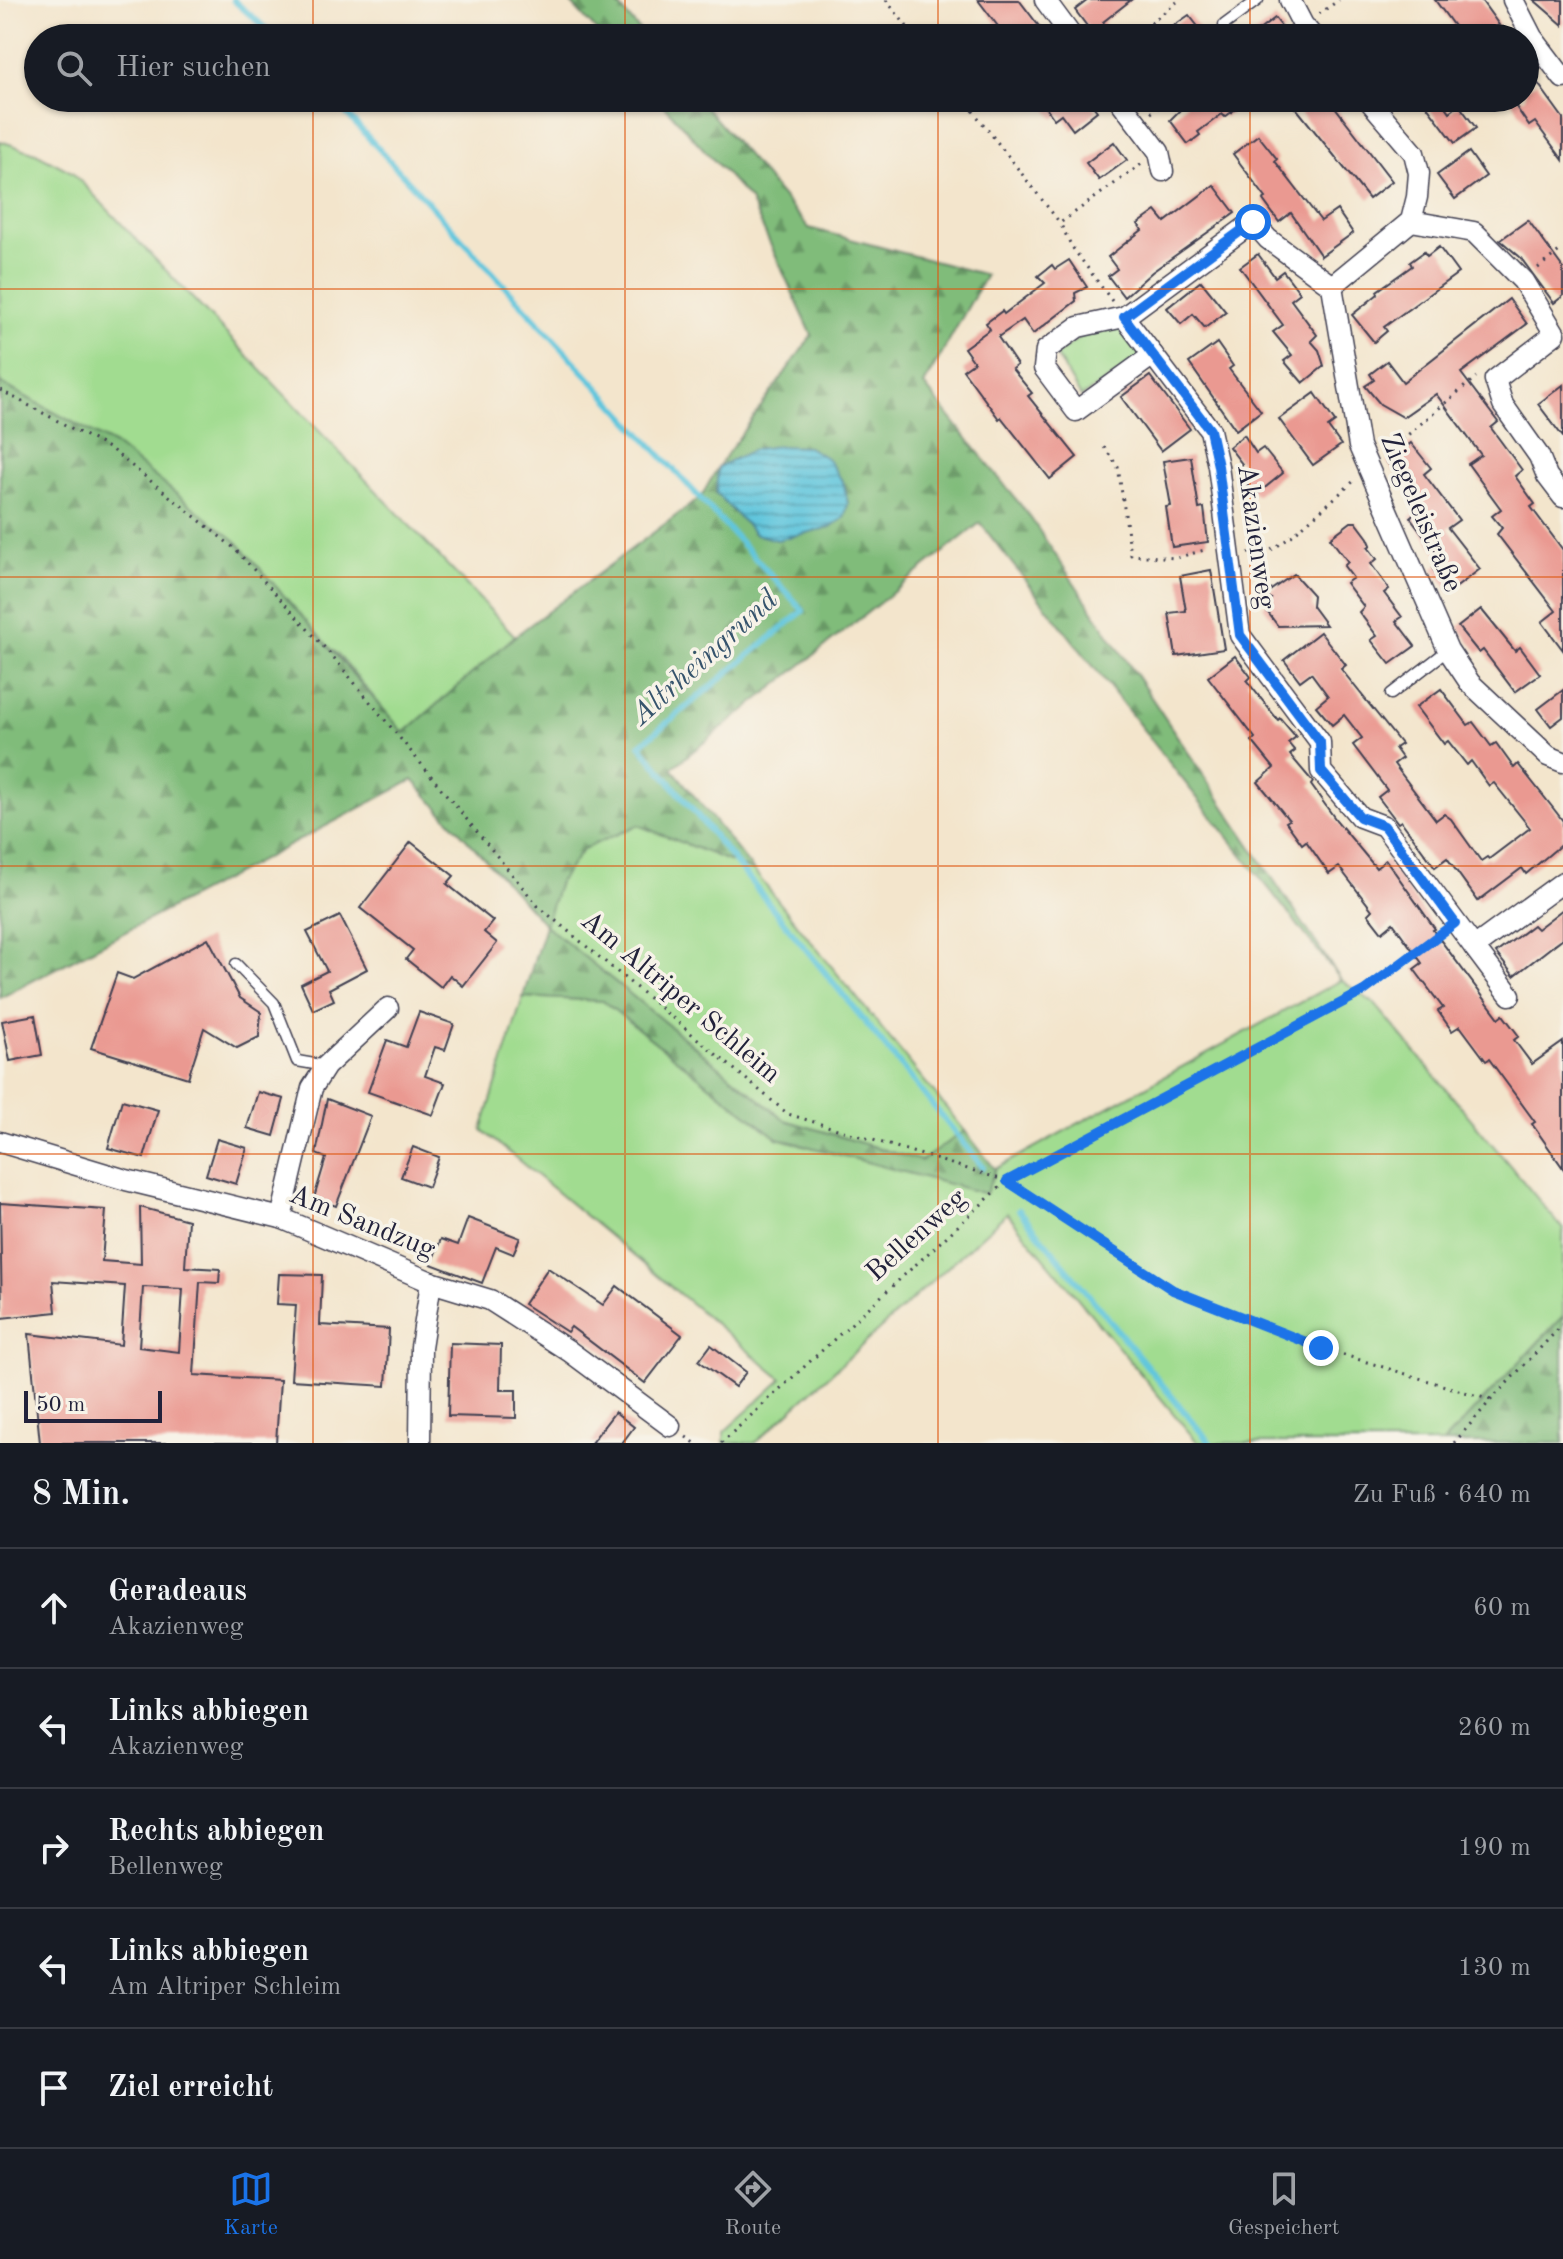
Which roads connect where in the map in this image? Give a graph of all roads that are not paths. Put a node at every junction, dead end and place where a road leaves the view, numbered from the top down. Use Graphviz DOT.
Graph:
graph roads {
  1 [pos="1045,0"];
  2 [pos="1258,0"];
  3 [pos="1290,0"];
  4 [pos="1513,0"];
  5 [pos="1063,24"];
  6 [pos="1225,24"];
  7 [pos="1304,24"];
  8 [pos="1525,24"];
  9 [pos="1539,45"];
  10 [pos="1560,69"];
  11 [pos="1127,112"];
  12 [pos="1379,112"];
  13 [pos="1161,162"];
  14 [pos="1411,221"];
  15 [pos="1332,286"];
  16 [pos="1124,317"];
  17 [pos="1559,339"];
  18 [pos="1153,355"];
  19 [pos="1563,497"];
  20 [pos="1448,650"];
  21 [pos="1391,694"];
  22 [pos="1563,762"];
  23 [pos="1563,882"];
  24 [pos="1474,947"];
  25 [pos="236,964"];
  26 [pos="1510,995"];
  27 [pos="388,1008"];
  28 [pos="326,1066"];
  29 [pos="0,1142"];
  30 [pos="281,1218"];
  31 [pos="431,1282"];
  32 [pos="670,1426"];
  33 [pos="420,1443"];
  1 -- 5 [label="street"];
  2 -- 6 [label="lane"];
  3 -- 7 [label="street"];
  4 -- 8 [label="street"];
  9 -- 10 [label="street"];
  11 -- 13 [label="street"];
  12 -- 14 [label="street"];
  14 -- 15 [label="street"];
  14 -- 17 [label="street"];
  15 -- 16 [label="street"];
  15 -- 20 [label="street, Ziegeleistraße"];
  16 -- 18 [label="street, Akazienweg"];
  16 -- 18 [label="street"];
  17 -- 19 [label="street"];
  18 -- 24 [label="street, Akazienweg"];
  20 -- 21 [label="lane"];
  20 -- 22 [label="street, Ziegeleistraße"];
  23 -- 24 [label="street"];
  24 -- 26 [label="street, Akazienweg"];
  25 -- 28 [label="lane"];
  27 -- 28 [label="street"];
  28 -- 30 [label="street"];
  29 -- 30 [label="street, Am Sandzug"];
  30 -- 31 [label="street, Am Sandzug"];
  31 -- 32 [label="street, Am Sandzug"];
  31 -- 33 [label="street"];
}
